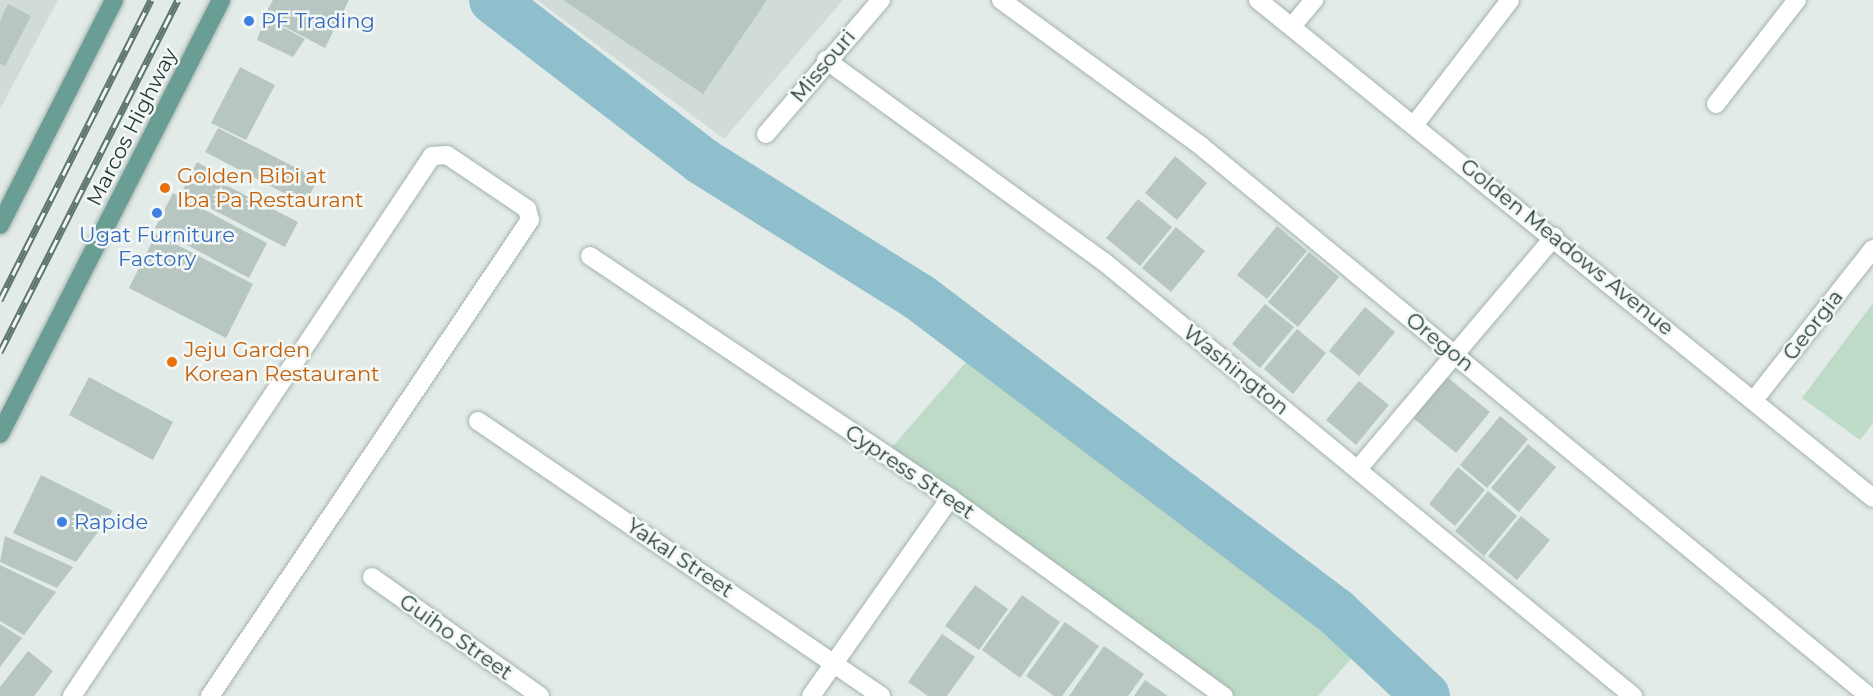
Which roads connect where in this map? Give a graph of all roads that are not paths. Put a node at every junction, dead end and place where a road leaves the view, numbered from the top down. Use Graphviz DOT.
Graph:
graph roads {
  1 [pos="114,0"];
  2 [pos="221,0"];
  3 [pos="881,0"];
  4 [pos="1001,0"];
  5 [pos="1258,0"];
  6 [pos="1314,0"];
  7 [pos="1510,0"];
  8 [pos="1797,0"];
  9 [pos="1293,25"];
  10 [pos="826,60"];
  11 [pos="1716,104"];
  12 [pos="1416,124"];
  13 [pos="766,134"];
  14 [pos="0,225"];
  15 [pos="1554,237"];
  16 [pos="1873,249"];
  17 [pos="590,256"];
  18 [pos="1455,354"];
  19 [pos="1754,400"];
  20 [pos="478,421"];
  21 [pos="0,434"];
  22 [pos="1358,469"];
  23 [pos="950,498"];
  24 [pos="1873,498"];
  25 [pos="372,577"];
  26 [pos="835,663"];
  27 [pos="72,696"];
  28 [pos="210,696"];
  29 [pos="540,696"];
  30 [pos="811,696"];
  31 [pos="880,696"];
  32 [pos="1224,696"];
  33 [pos="1632,696"];
  34 [pos="1869,696"];
  1 -- 14 [label="main road"];
  2 -- 21 [label="main road, Marcos Highway"];
  3 -- 10 [label="street, Missouri"];
  4 -- 18 [label="street, Oregon"];
  5 -- 9 [label="street, Golden Meadows Avenue"];
  6 -- 9 [label="street"];
  7 -- 12 [label="street"];
  8 -- 11 [label="street"];
  9 -- 12 [label="street, Golden Meadows Avenue"];
  10 -- 13 [label="street, Missouri"];
  10 -- 22 [label="street, Washington"];
  12 -- 15 [label="street, Golden Meadows Avenue"];
  15 -- 18 [label="street"];
  15 -- 19 [label="street, Golden Meadows Avenue"];
  16 -- 19 [label="street, Georgia"];
  17 -- 23 [label="street, Cypress Street"];
  18 -- 22 [label="street"];
  18 -- 34 [label="street, Oregon"];
  19 -- 24 [label="street, Golden Meadows Avenue"];
  20 -- 26 [label="street, Yakal Street"];
  22 -- 33 [label="street, Washington"];
  23 -- 26 [label="street"];
  23 -- 32 [label="street, Cypress Street"];
  25 -- 29 [label="street, Guiho Street"];
  26 -- 30 [label="street"];
  26 -- 31 [label="street, Yakal Street"];
  27 -- 28 [label="street"];
}
